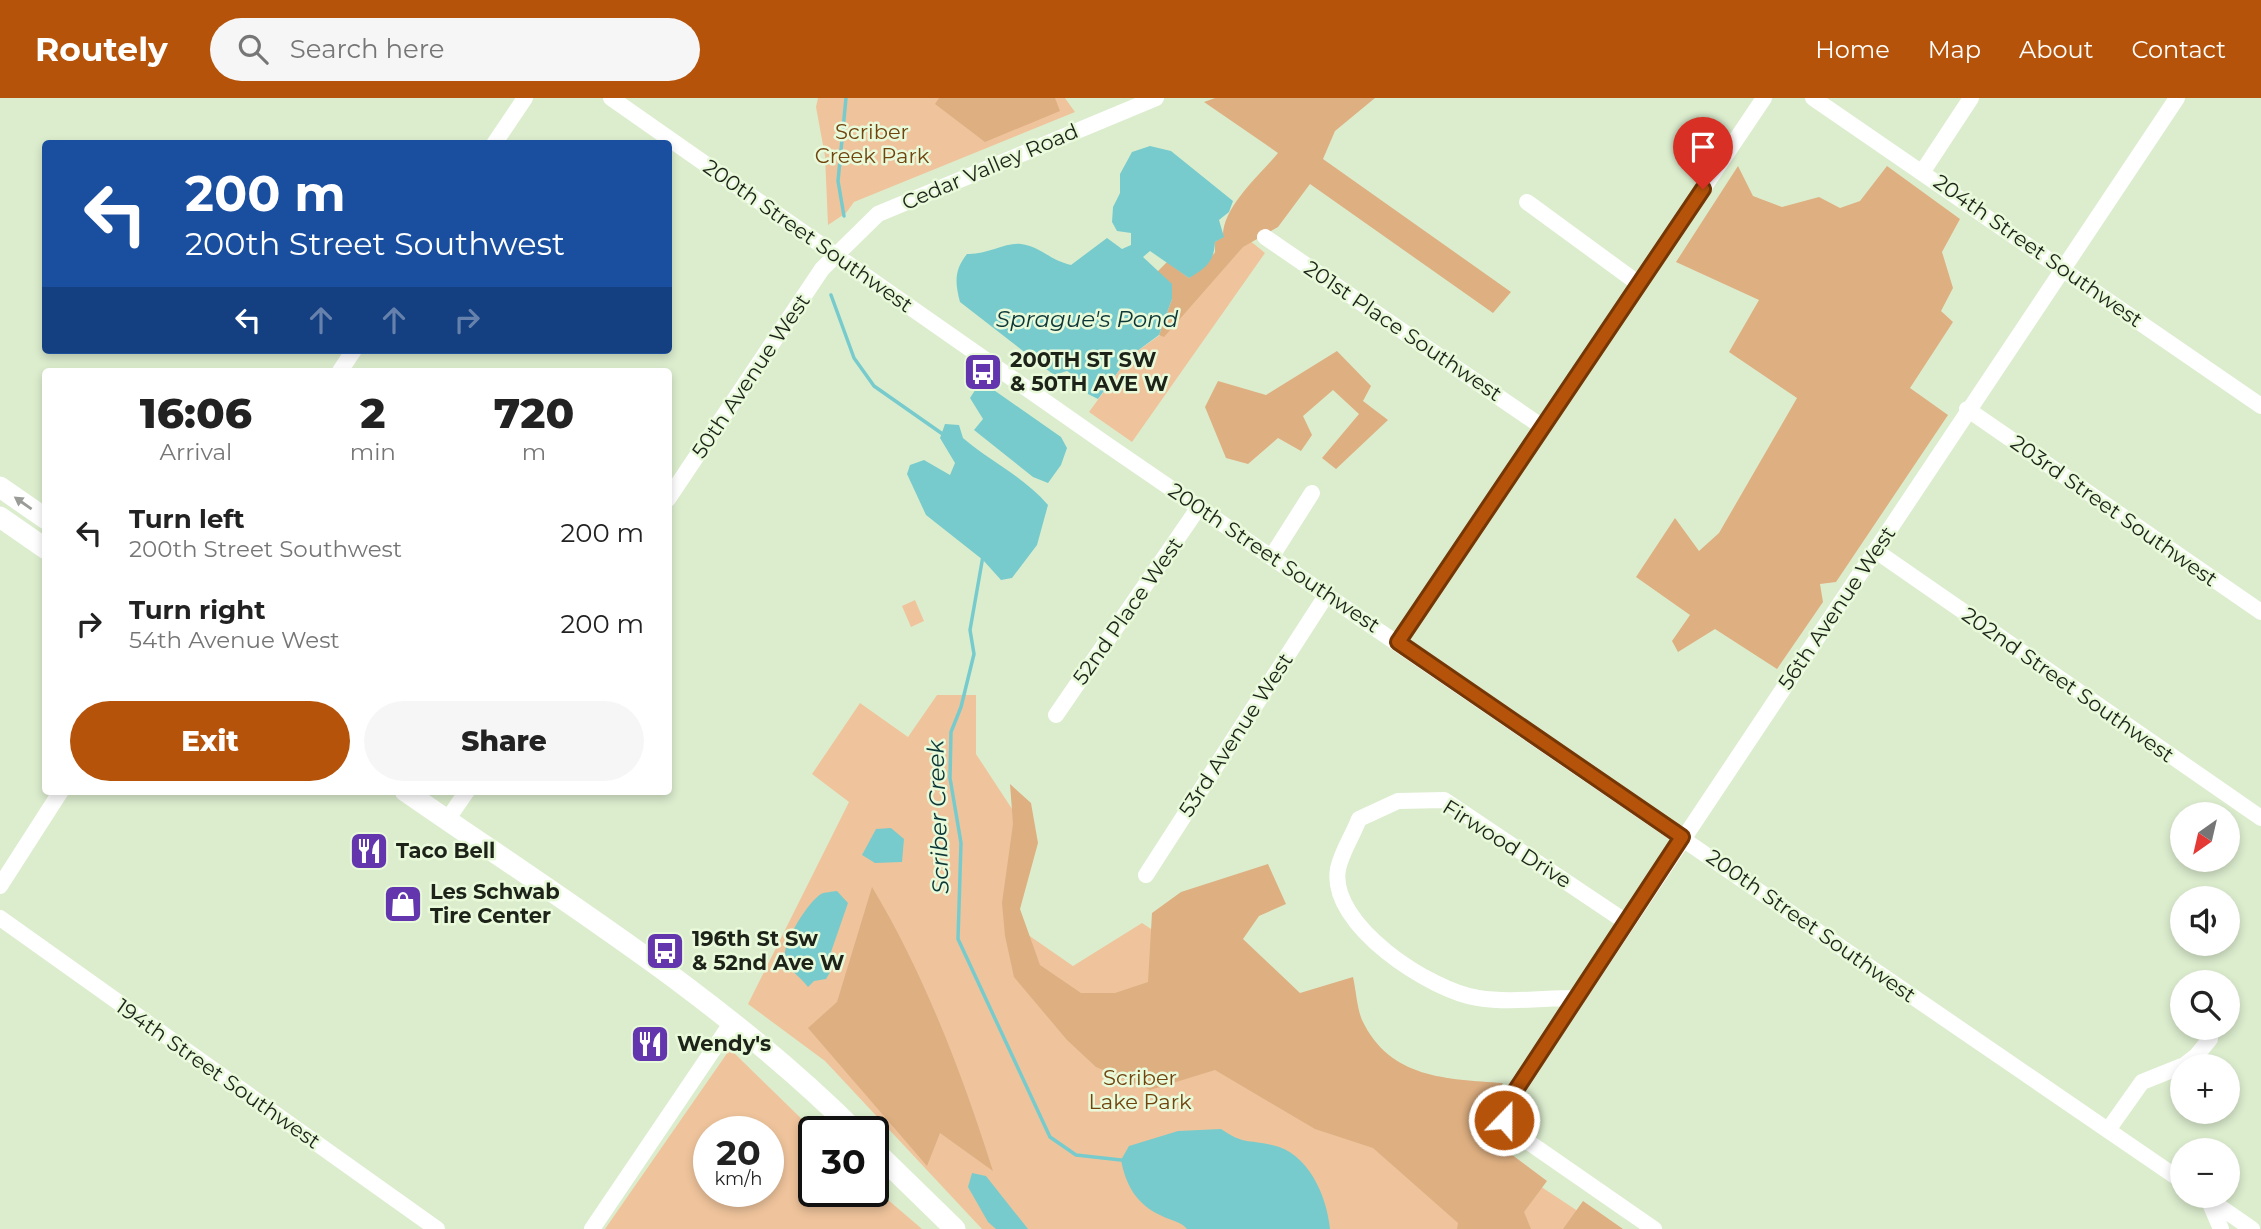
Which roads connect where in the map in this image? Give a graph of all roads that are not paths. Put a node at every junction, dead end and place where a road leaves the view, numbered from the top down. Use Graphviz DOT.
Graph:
graph roads {
  1 [pos="524,98"];
  2 [pos="611,98"];
  3 [pos="1156,98"];
  4 [pos="1765,98"];
  5 [pos="1813,98"];
  6 [pos="1971,98"];
  7 [pos="2177,98"];
  8 [pos="497,140"];
  9 [pos="671,140"];
  10 [pos="672,141"];
  11 [pos="1923,171"];
  12 [pos="1527,202"];
  13 [pos="1265,237"];
  14 [pos="836,255"];
  15 [pos="2063,271"];
  16 [pos="1639,284"];
  17 [pos="2261,406"];
  18 [pos="1968,409"];
  19 [pos="1541,426"];
  20 [pos="0,487"];
  21 [pos="672,493"];
  22 [pos="1312,493"];
  23 [pos="1199,507"];
  24 [pos="42,516"];
  25 [pos="0,517"];
  26 [pos="42,546"];
  27 [pos="1876,551"];
  28 [pos="1272,556"];
  29 [pos="1327,594"];
  30 [pos="2261,612"];
  31 [pos="1398,642"];
  32 [pos="1056,715"];
  33 [pos="58,795"];
  34 [pos="411,795"];
  35 [pos="464,795"];
  36 [pos="2261,818"];
  37 [pos="447,820"];
  38 [pos="1682,837"];
  39 [pos="1146,875"];
  40 [pos="0,886"];
  41 [pos="0,918"];
  42 [pos="1626,922"];
  43 [pos="1575,998"];
  44 [pos="732,1022"];
  45 [pos="2210,1040"];
  46 [pos="2198,1054"];
  47 [pos="2170,1071"];
  48 [pos="839,1116"];
  49 [pos="2108,1130"];
  50 [pos="889,1165"];
  51 [pos="2170,1173"];
  52 [pos="2210,1208"];
  53 [pos="2221,1208"];
  54 [pos="2261,1219"];
  55 [pos="437,1229"];
  56 [pos="592,1229"];
  57 [pos="955,1229"];
  58 [pos="1654,1229"];
  59 [pos="2221,1229"];
  60 [pos="2251,1229"];
  1 -- 8 [label="street"];
  2 -- 9 [label="street, 200th Street Southwest"];
  3 -- 14 [label="street, Cedar Valley Road"];
  4 -- 16 [label="street"];
  5 -- 11 [label="street, 204th Street Southwest"];
  6 -- 11 [label="street"];
  7 -- 15 [label="street, 56th Avenue West"];
  10 -- 14 [label="street, 200th Street Southwest"];
  11 -- 15 [label="street, 204th Street Southwest"];
  12 -- 16 [label="street"];
  13 -- 19 [label="street, 201st Place Southwest"];
  14 -- 21 [label="street, 50th Avenue West"];
  14 -- 23 [label="street, 200th Street Southwest"];
  15 -- 17 [label="street, 204th Street Southwest"];
  15 -- 18 [label="street, 56th Avenue West"];
  16 -- 19 [label="street"];
  18 -- 27 [label="street, 56th Avenue West"];
  18 -- 30 [label="street, 203rd Street Southwest"];
  19 -- 31 [label="street"];
  24 -- 20 [label="main road, one-way"];
  22 -- 28 [label="street"];
  23 -- 28 [label="street, 200th Street Southwest"];
  23 -- 32 [label="street, 52nd Place West"];
  25 -- 26 [label="main road"];
  27 -- 36 [label="street, 202nd Street Southwest"];
  27 -- 38 [label="street, 56th Avenue West"];
  28 -- 29 [label="street, 200th Street Southwest"];
  29 -- 31 [label="street, 200th Street Southwest"];
  29 -- 39 [label="street, 53rd Avenue West"];
  31 -- 38 [label="street, 200th Street Southwest"];
  33 -- 40 [label="street"];
  34 -- 37 [label="main road"];
  35 -- 37 [label="street"];
  37 -- 44 [label="main road"];
  38 -- 42 [label="street, 56th Avenue West"];
  38 -- 49 [label="street, 200th Street Southwest"];
  41 -- 55 [label="street, 194th Street Southwest"];
  42 -- 43 [label="street, 56th Avenue West"];
  42 -- 43 [label="street, Firwood Drive"];
  43 -- 58 [label="street, 56th Avenue West"];
  44 -- 48 [label="main road"];
  44 -- 56 [label="street"];
  45 -- 46 [label="street"];
  47 -- 49 [label="street"];
  49 -- 51 [label="street, 200th Street Southwest"];
  50 -- 57 [label="main road"];
  52 -- 59 [label="street"];
  53 -- 60 [label="street"];
  54 -- 60 [label="street"];
}
